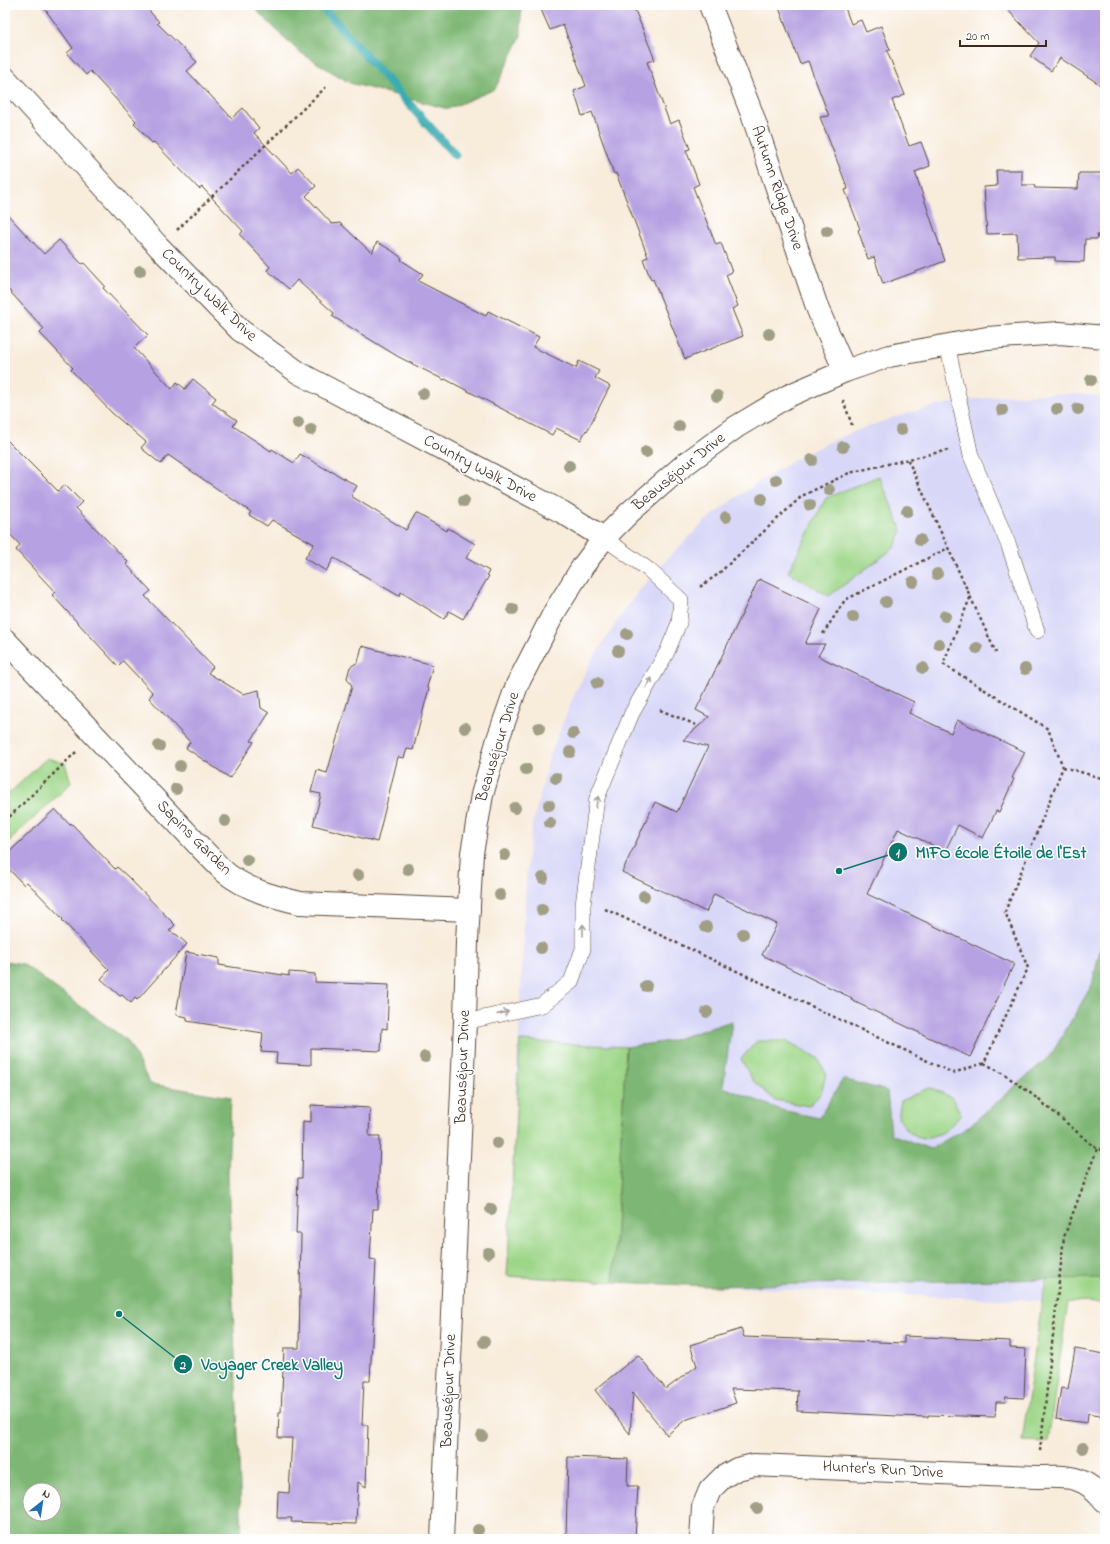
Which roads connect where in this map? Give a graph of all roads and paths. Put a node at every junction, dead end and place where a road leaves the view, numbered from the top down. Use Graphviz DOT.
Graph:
graph roads {
  1 [pos="710,5"];
  2 [pos="5,78"];
  3 [pos="326,87"];
  4 [pos="159,246"];
  5 [pos="1105,337"];
  6 [pos="947,344"];
  7 [pos="845,372"];
  8 [pos="969,445"];
  9 [pos="908,460"];
  10 [pos="604,538"];
  11 [pos="948,548"];
  12 [pos="970,598"];
  13 [pos="681,600"];
  14 [pos="1037,631"];
  15 [pos="823,634"];
  16 [pos="5,640"];
  17 [pos="996,653"];
  18 [pos="639,701"];
  19 [pos="699,726"];
  20 [pos="94,735"];
  21 [pos="1063,767"];
  22 [pos="1105,779"];
  23 [pos="5,821"];
  24 [pos="469,910"];
  25 [pos="631,921"];
  26 [pos="465,1022"];
  27 [pos="984,1063"];
  28 [pos="1097,1149"];
  29 [pos="1105,1150"];
  30 [pos="1037,1477"];
  31 [pos="1105,1501"];
  32 [pos="442,1539"];
  33 [pos="701,1539"];
  1 -- 7 [label="street, Autumn Ridge Drive"];
  2 -- 4 [label="street, Country Walk Drive"];
  3 -- 4 [label="path"];
  4 -- 10 [label="street, Country Walk Drive"];
  5 -- 6 [label="street, Beauséjour Drive"];
  6 -- 7 [label="street, Beauséjour Drive"];
  6 -- 8 [label="lane"];
  7 -- 10 [label="street, Beauséjour Drive"];
  8 -- 9 [label="path"];
  8 -- 14 [label="lane"];
  9 -- 11 [label="path"];
  9 -- 13 [label="path"];
  10 -- 13 [label="lane"];
  10 -- 24 [label="street, Beauséjour Drive"];
  11 -- 12 [label="path"];
  11 -- 15 [label="path"];
  12 -- 17 [label="path"];
  12 -- 21 [label="path"];
  18 -- 13 [label="lane, one-way"];
  16 -- 20 [label="street, Sapins Garden"];
  18 -- 19 [label="path"];
  26 -- 18 [label="lane, one-way"];
  20 -- 23 [label="path"];
  20 -- 24 [label="street, Sapins Garden"];
  21 -- 22 [label="path"];
  21 -- 27 [label="path"];
  24 -- 26 [label="street, Beauséjour Drive"];
  25 -- 27 [label="path"];
  26 -- 32 [label="street, Beauséjour Drive"];
  27 -- 28 [label="path"];
  28 -- 29 [label="path"];
  28 -- 30 [label="path"];
  30 -- 31 [label="street, Hunter's Run Drive"];
  30 -- 33 [label="street, Hunter's Run Drive"];
}
